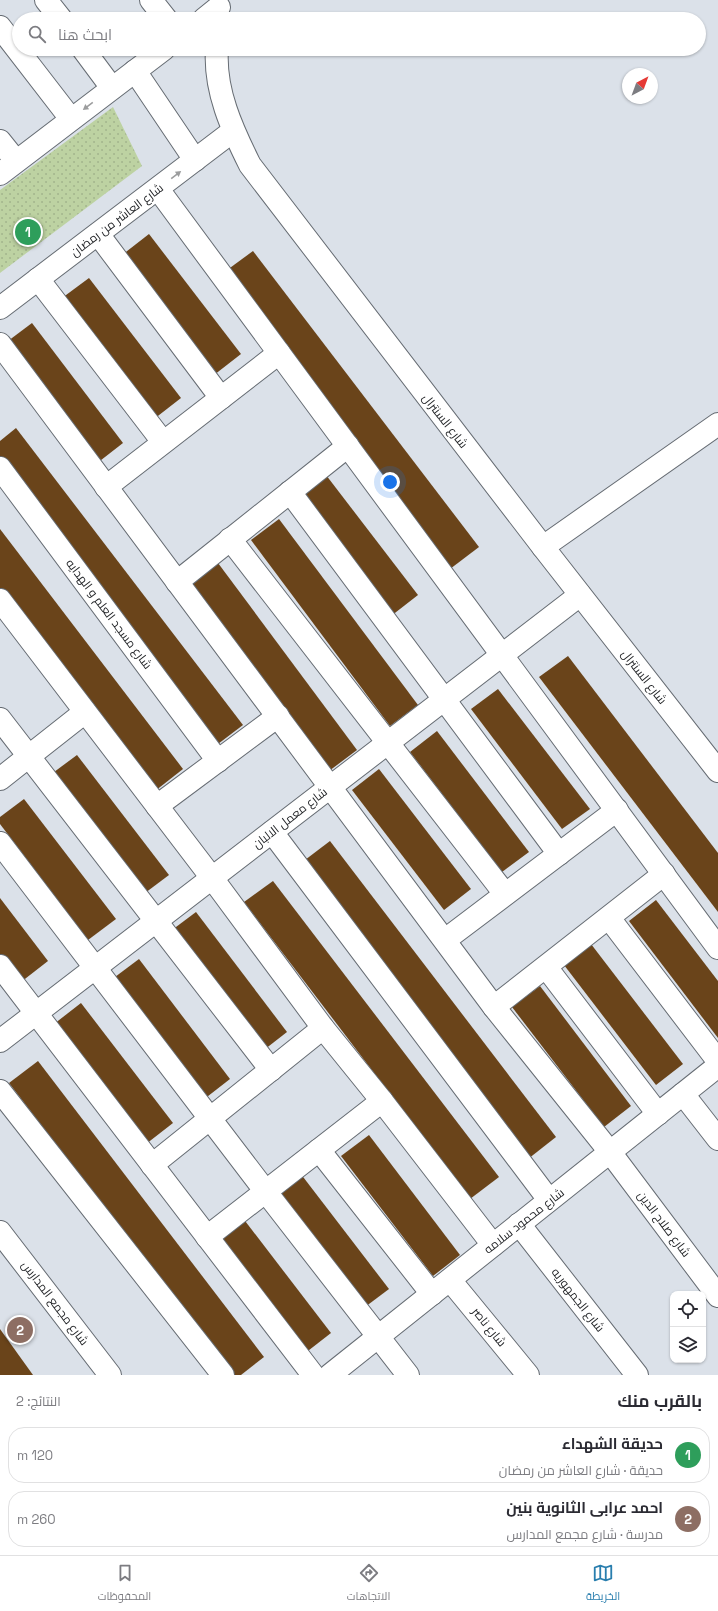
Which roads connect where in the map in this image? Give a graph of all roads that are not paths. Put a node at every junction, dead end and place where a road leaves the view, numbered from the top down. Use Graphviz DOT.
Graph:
graph roads {
  1 [pos="46,0"];
  2 [pos="151,0"];
  3 [pos="55,12"];
  4 [pos="160,12"];
  5 [pos="0,27"];
  6 [pos="12,43"];
  7 [pos="22,56"];
  8 [pos="88,56"];
  9 [pos="155,56"];
  10 [pos="216,56"];
  11 [pos="135,71"];
  12 [pos="112,88"];
  13 [pos="71,119"];
  14 [pos="233,131"];
  15 [pos="0,141"];
  16 [pos="196,160"];
  17 [pos="8,167"];
  18 [pos="158,189"];
  19 [pos="98,234"];
  20 [pos="38,279"];
  21 [pos="0,308"];
  22 [pos="0,344"];
  23 [pos="279,353"];
  24 [pos="221,398"];
  25 [pos="718,424"];
  26 [pos="163,442"];
  27 [pos="348,446"];
  28 [pos="0,468"];
  29 [pos="106,487"];
  30 [pos="290,492"];
  31 [pos="230,539"];
  32 [pos="543,547"];
  33 [pos="177,582"];
  34 [pos="580,595"];
  35 [pos="0,600"];
  36 [pos="502,655"];
  37 [pos="444,699"];
  38 [pos="85,712"];
  39 [pos="278,716"];
  40 [pos="0,719"];
  41 [pos="388,743"];
  42 [pos="28,756"];
  43 [pos="218,761"];
  44 [pos="718,771"];
  45 [pos="0,778"];
  46 [pos="330,787"];
  47 [pos="157,806"];
  48 [pos="617,810"];
  49 [pos="272,832"];
  50 [pos="0,843"];
  51 [pos="560,854"];
  52 [pos="664,874"];
  53 [pos="212,878"];
  54 [pos="505,894"];
  55 [pos="609,918"];
  56 [pos="156,921"];
  57 [pos="445,940"];
  58 [pos="718,948"];
  59 [pos="0,966"];
  60 [pos="546,966"];
  61 [pos="95,968"];
  62 [pos="494,1007"];
  63 [pos="36,1013"];
  64 [pos="323,1028"];
  65 [pos="0,1041"];
  66 [pos="718,1061"];
  67 [pos="718,1066"];
  68 [pos="271,1070"];
  69 [pos="0,1091"];
  70 [pos="683,1094"];
  71 [pos="382,1101"];
  72 [pos="658,1114"];
  73 [pos="210,1119"];
  74 [pos="718,1139"];
  75 [pos="320,1150"];
  76 [pos="610,1152"];
  77 [pos="152,1166"];
  78 [pos="266,1192"];
  79 [pos="550,1200"];
  80 [pos="519,1224"];
  81 [pos="0,1232"];
  82 [pos="207,1237"];
  83 [pos="493,1245"];
  84 [pos="450,1280"];
  85 [pos="432,1294"];
  86 [pos="718,1296"];
  87 [pos="378,1336"];
  88 [pos="110,1375"];
  89 [pos="223,1375"];
  90 [pos="313,1375"];
  91 [pos="330,1375"];
  92 [pos="408,1375"];
  93 [pos="528,1375"];
  94 [pos="637,1375"];
  1 -- 3 [label="street"];
  2 -- 4 [label="street"];
  5 -- 6 [label="street"];
  7 -- 13 [label="street"];
  8 -- 12 [label="street"];
  9 -- 11 [label="street"];
  10 -- 14 [label="street, شارع السنترال"];
  11 -- 12 [label="street"];
  11 -- 16 [label="street"];
  12 -- 13 [label="street, one-way"];
  13 -- 17 [label="street"];
  14 -- 16 [label="street, شارع العاشر من رمضان"];
  14 -- 32 [label="street, شارع السنترال"];
  15 -- 17 [label="street"];
  18 -- 16 [label="street, شارع العاشر من رمضان, one-way"];
  18 -- 19 [label="street, شارع العاشر من رمضان"];
  18 -- 23 [label="street"];
  19 -- 20 [label="street, شارع العاشر من رمضان"];
  19 -- 24 [label="street"];
  20 -- 21 [label="street, شارع العاشر من رمضان"];
  20 -- 26 [label="street"];
  22 -- 29 [label="street, شارع صلاح الدين"];
  23 -- 24 [label="street"];
  23 -- 27 [label="street"];
  24 -- 26 [label="street"];
  25 -- 32 [label="street"];
  26 -- 29 [label="street"];
  27 -- 30 [label="street"];
  27 -- 36 [label="street"];
  28 -- 43 [label="street, شارع مسجد العلم و الهدايه"];
  29 -- 33 [label="street, شارع صلاح الدين"];
  30 -- 31 [label="street"];
  30 -- 37 [label="street"];
  31 -- 33 [label="street"];
  31 -- 41 [label="street"];
  32 -- 34 [label="street, شارع السنترال"];
  33 -- 39 [label="street, شارع صلاح الدين"];
  34 -- 36 [label="street, شارع معمل الالبان"];
  34 -- 44 [label="street, شارع السنترال"];
  35 -- 38 [label="street"];
  36 -- 37 [label="street, شارع معمل الالبان"];
  36 -- 48 [label="street"];
  37 -- 41 [label="street, شارع معمل الالبان"];
  37 -- 51 [label="street"];
  38 -- 42 [label="street"];
  38 -- 47 [label="street"];
  39 -- 43 [label="street"];
  39 -- 46 [label="street, شارع صلاح الدين"];
  40 -- 42 [label="street"];
  41 -- 46 [label="street, شارع معمل الالبان"];
  41 -- 54 [label="street"];
  42 -- 45 [label="street"];
  42 -- 56 [label="street"];
  43 -- 47 [label="street"];
  46 -- 49 [label="street, شارع معمل الالبان"];
  46 -- 57 [label="street, شارع صلاح الدين"];
  47 -- 53 [label="street"];
  48 -- 51 [label="street"];
  48 -- 52 [label="street"];
  49 -- 53 [label="street, شارع معمل الالبان"];
  49 -- 79 [label="street"];
  50 -- 61 [label="street"];
  51 -- 54 [label="street"];
  52 -- 55 [label="street"];
  52 -- 58 [label="street"];
  53 -- 56 [label="street, شارع معمل الالبان"];
  53 -- 64 [label="street"];
  54 -- 57 [label="street"];
  55 -- 60 [label="street"];
  55 -- 66 [label="street"];
  56 -- 61 [label="street, شارع معمل الالبان"];
  56 -- 68 [label="street"];
  57 -- 62 [label="street, شارع صلاح الدين"];
  59 -- 63 [label="street"];
  60 -- 62 [label="street"];
  60 -- 72 [label="street"];
  61 -- 63 [label="street, شارع معمل الالبان"];
  61 -- 73 [label="street"];
  62 -- 76 [label="street, شارع صلاح الدين"];
  63 -- 65 [label="street, شارع معمل الالبان"];
  63 -- 77 [label="street"];
  64 -- 68 [label="street"];
  64 -- 71 [label="street"];
  67 -- 70 [label="street, شارع محمود سلامه"];
  68 -- 73 [label="street"];
  69 -- 89 [label="street"];
  70 -- 72 [label="street, شارع محمود سلامه"];
  70 -- 74 [label="street"];
  71 -- 75 [label="street"];
  71 -- 83 [label="street"];
  72 -- 76 [label="street, شارع محمود سلامه"];
  73 -- 77 [label="street"];
  73 -- 78 [label="street"];
  75 -- 78 [label="street"];
  75 -- 85 [label="street"];
  76 -- 79 [label="street, شارع محمود سلامه"];
  76 -- 86 [label="street, شارع صلاح الدين"];
  77 -- 82 [label="street"];
  78 -- 82 [label="street"];
  78 -- 87 [label="street"];
  79 -- 80 [label="street, شارع محمود سلامه"];
  80 -- 83 [label="street, شارع محمود سلامه"];
  80 -- 94 [label="street, شارع الجمهوريه"];
  81 -- 88 [label="street, شارع مجمع المدارس"];
  82 -- 90 [label="street"];
  83 -- 84 [label="street, شارع محمود سلامه"];
  84 -- 85 [label="street, شارع محمود سلامه"];
  84 -- 93 [label="street, شارع ناصر"];
  85 -- 87 [label="street, شارع محمود سلامه"];
  87 -- 91 [label="street, شارع محمود سلامه"];
  87 -- 92 [label="street"];
}
